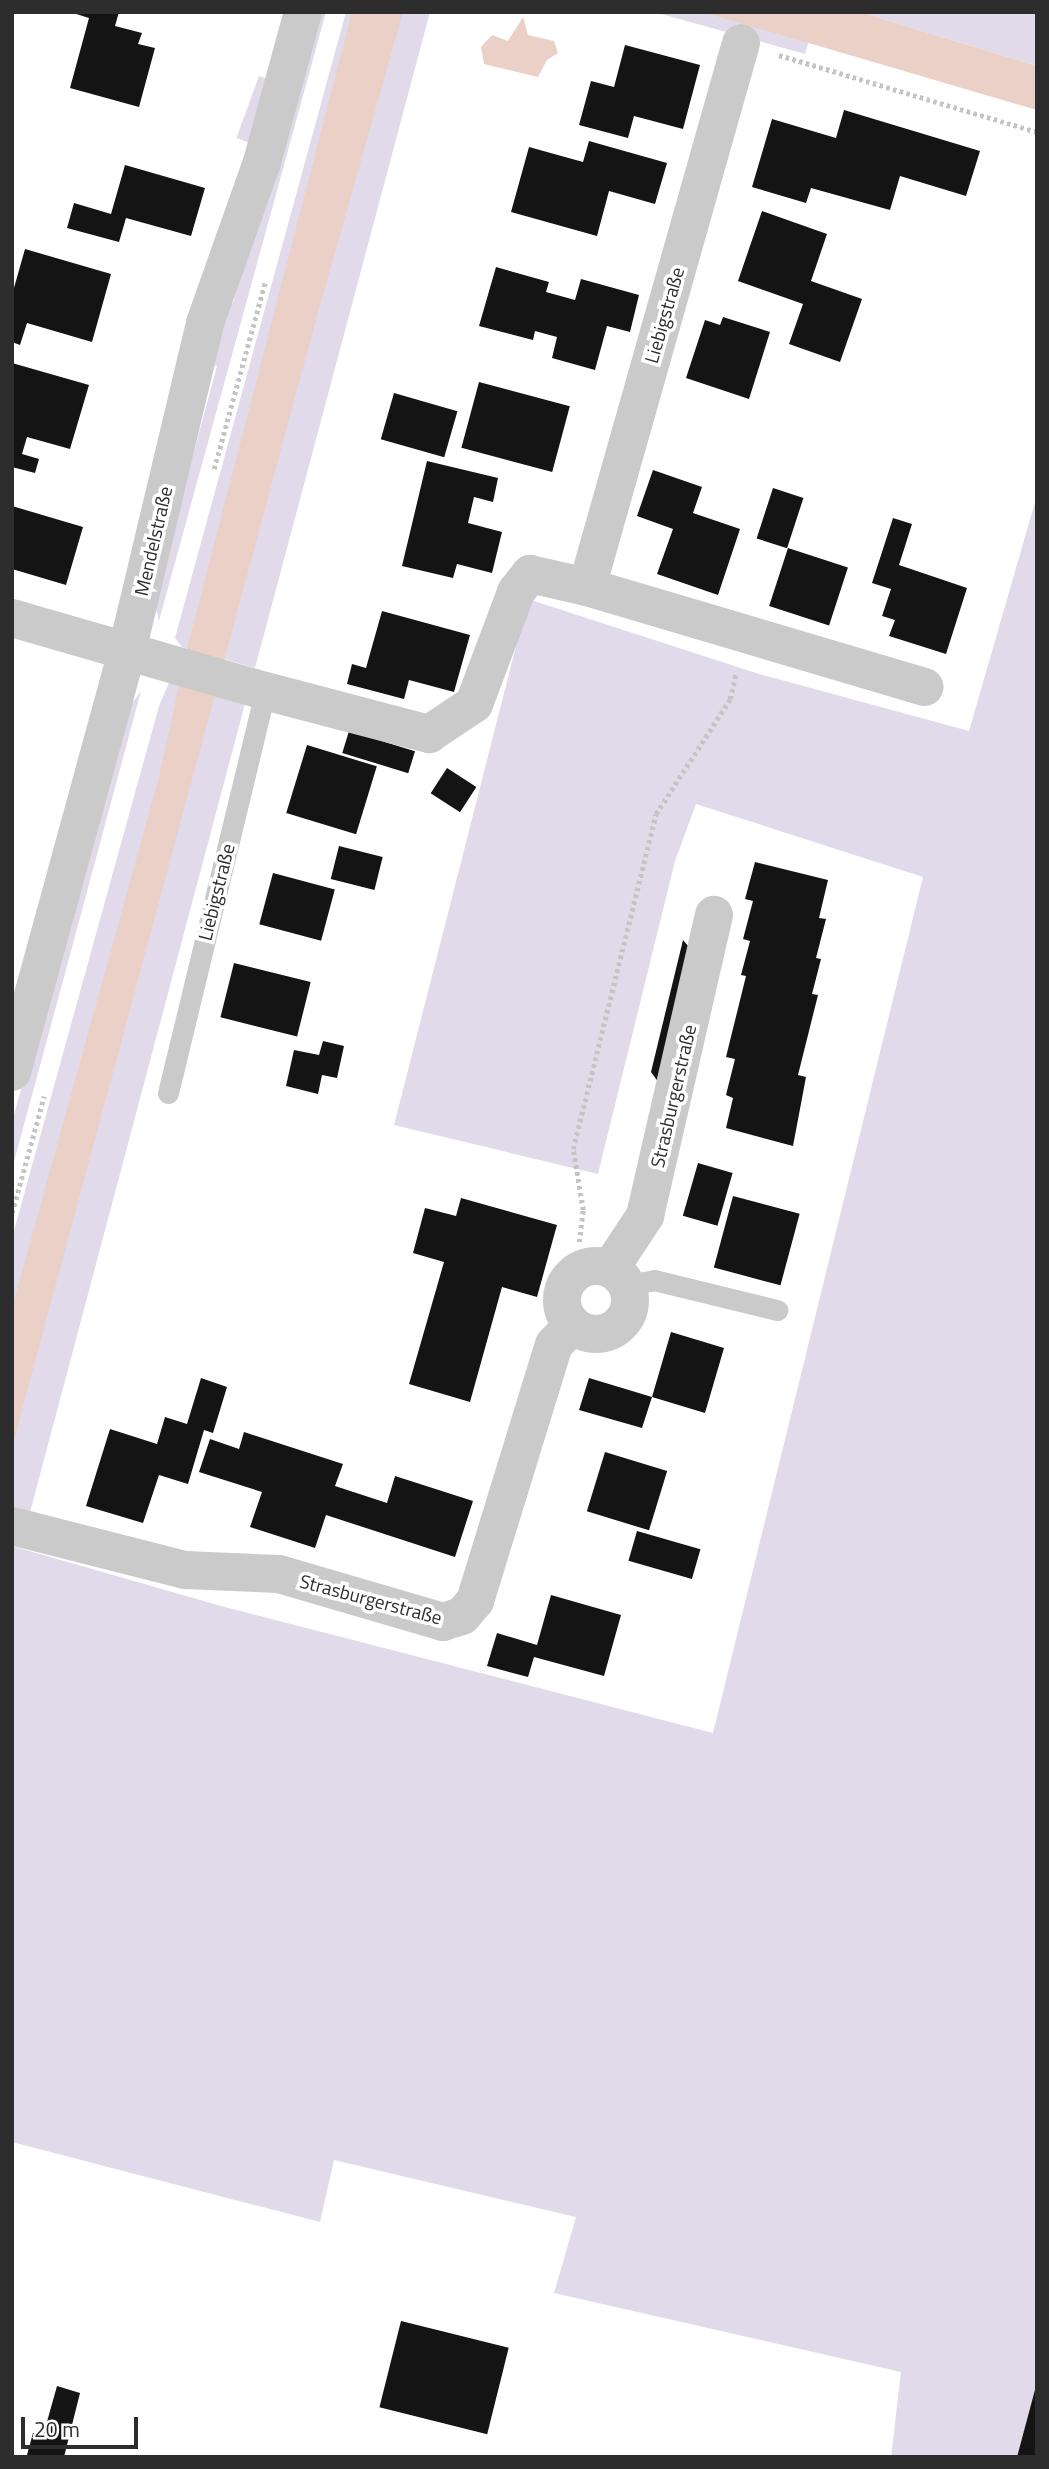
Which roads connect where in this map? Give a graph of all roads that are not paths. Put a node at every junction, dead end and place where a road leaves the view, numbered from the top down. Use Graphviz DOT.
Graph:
graph roads {
  1 [pos="303,12"];
  2 [pos="741,43"];
  3 [pos="587,587"];
  4 [pos="12,618"];
  5 [pos="127,651"];
  6 [pos="248,685"];
  7 [pos="925,687"];
  8 [pos="714,915"];
  9 [pos="12,1072"];
  10 [pos="168,1093"];
  11 [pos="604,1275"];
  12 [pos="777,1310"];
  13 [pos="572,1325"];
  14 [pos="12,1526"];
  1 -- 5 [label="street, Mendelstraße"];
  2 -- 3 [label="street, Liebigstraße"];
  3 -- 6 [label="street"];
  3 -- 7 [label="street"];
  4 -- 5 [label="street"];
  5 -- 6 [label="street"];
  5 -- 9 [label="street, Mendelstraße"];
  6 -- 10 [label="lane, Liebigstraße"];
  8 -- 11 [label="street, Strasburgerstraße"];
  11 -- 12 [label="lane"];
  11 -- 13 [label="street, Strasburgerstraße"];
  11 -- 13 [label="street, Strasburgerstraße"];
  13 -- 14 [label="street, Strasburgerstraße"];
}
